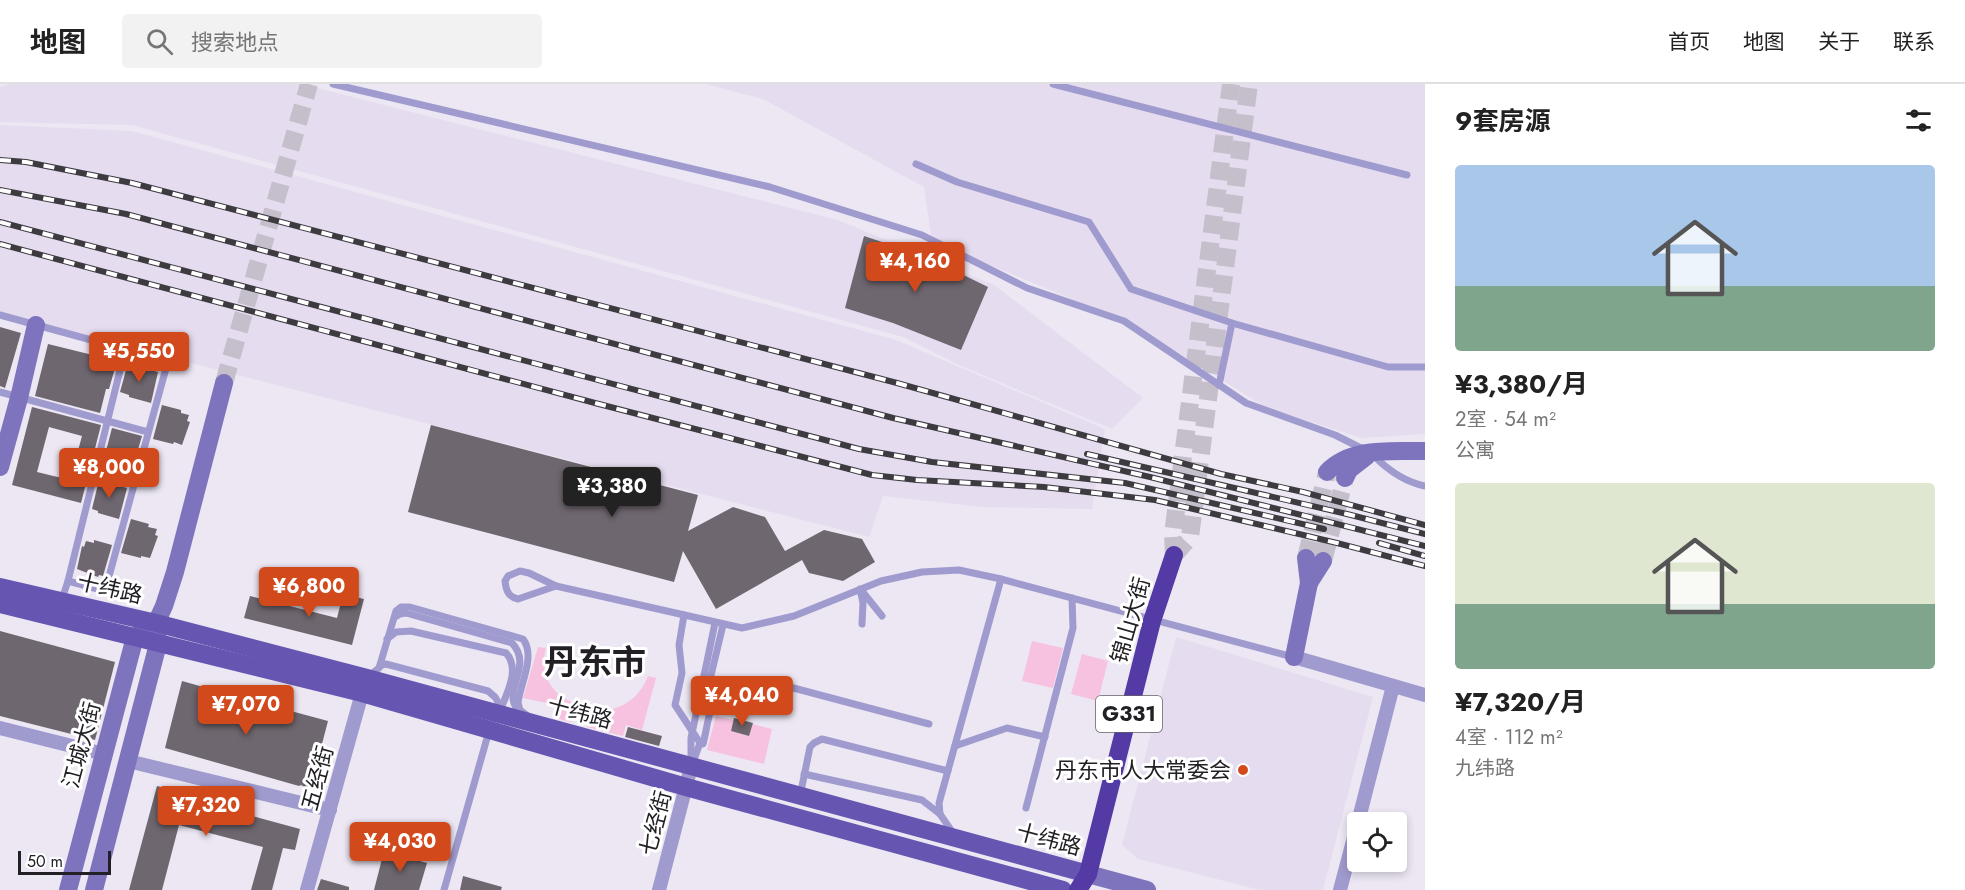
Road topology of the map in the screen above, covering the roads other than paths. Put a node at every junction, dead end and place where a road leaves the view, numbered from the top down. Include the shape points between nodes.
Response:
1 (333, 84) edge
2 (1053, 84) edge
3 (916, 164) dead end
4 (1407, 175) dead end
5 (0, 315) edge
6 (1232, 322) junction
7 (36, 325) junction
8 (125, 350) junction
9 (1425, 368) edge
10 (224, 383) tunnel mouth
11 (1219, 385) junction
12 (0, 392) edge
13 (20, 398) junction
14 (108, 422) junction
15 (148, 432) junction
16 (1425, 451) edge
17 (1371, 453) junction
18 (0, 467) edge
19 (1327, 472) tunnel mouth
20 (1345, 478) tunnel mouth
21 (1425, 486) edge
22 (1174, 555) dead end
23 (1315, 560) tunnel mouth
24 (1001, 579) junction
25 (68, 582) junction
26 (556, 586) junction
27 (0, 587) edge
28 (860, 590) junction
29 (1072, 598) junction
30 (62, 602) junction
31 (0, 604) edge
32 (684, 615) junction
33 (882, 616) dead end
34 (1152, 621) junction
35 (156, 623) junction
36 (719, 624) junction
37 (862, 624) dead end
38 (135, 637) junction
39 (387, 639) junction
40 (158, 644) junction
41 (1294, 657) junction
42 (370, 679) junction
43 (1393, 686) junction
44 (1425, 694) edge
45 (712, 711) junction
46 (496, 718) junction
47 (929, 724) dead end
48 (542, 727) junction
49 (0, 728) edge
50 (692, 731) junction
51 (1045, 737) junction
52 (700, 743) junction
53 (955, 746) junction
54 (104, 754) junction
55 (128, 760) junction
56 (691, 767) junction
57 (948, 771) junction
58 (804, 774) junction
59 (686, 787) junction
60 (800, 797) junction
61 (1026, 808) dead end
62 (330, 810) junction
63 (1361, 812) edge
64 (940, 814) junction
65 (958, 840) junction
66 (1347, 864) edge
67 (1090, 882) edge
68 (68, 890) edge
69 (94, 890) edge
70 (307, 890) edge
71 (444, 890) edge
72 (659, 890) edge
73 (1063, 890) edge
74 (1078, 890) edge
75 (1147, 890) edge
76 (1340, 890) edge

1 - 11 lane via 770,188 922,235 1027,288 1124,321
2 - 4 lane
3 - 6 lane via 957,182 1089,222 1131,289
5 - 7 lane
6 - 9 lane via 1388,367
6 - 11 lane
7 - 8 lane
7 - 13 main road
8 - 14 lane
8 - 15 lane via 168,362
10 - 35 main road via 176,572
11 - 17 lane via 1246,403 1335,435
12 - 13 lane
13 - 14 lane
13 - 18 main road
14 - 15 lane
14 - 25 lane
15 - 25 lane via 105,591
16 - 17 main road
17 - 19 main road via 1349,456
17 - 20 main road
17 - 21 lane via 1390,471
22 - 34 highway, 锦山大街 / G331
23 - 41 main road
24 - 28 lane via 970,571 936,570 894,577
24 - 29 lane
24 - 53 lane
25 - 30 lane
26 - 26 lane via 525,571 512,574 505,581 509,595 515,598
26 - 32 lane
27 - 30 main road, 十纬路
28 - 33 lane
28 - 36 lane via 757,626
28 - 37 lane
29 - 34 lane
29 - 51 lane via 1073,628
30 - 35 main road, 十纬路
31 - 38 main road, 十纬路
32 - 36 lane
32 - 50 lane via 682,673 675,705
34 - 41 lane
34 - 67 highway, 锦山大街 / G331
35 - 38 main road
35 - 40 main road
35 - 42 main road, 十纬路
36 - 45 lane via 707,692
36 - 50 lane
38 - 40 main road, 十纬路
38 - 54 main road, 江城大街
39 - 42 lane
39 - 46 lane via 396,632 411,631 506,653 513,672
39 - 48 lane via 397,609 407,607 521,637 527,644 528,655 518,701 523,713
40 - 42 main road, 十纬路
40 - 55 main road
41 - 43 street
42 - 46 main road, 十纬路
42 - 46 lane via 386,664 488,691 494,695
42 - 62 street, 五经街
43 - 44 street
43 - 63 street
45 - 47 lane via 724,694 776,684
45 - 52 lane via 703,744
46 - 48 main road, 十纬路
46 - 59 main road, 十纬路
46 - 71 lane
48 - 56 main road, 十纬路
49 - 54 street
50 - 52 lane
50 - 56 lane
51 - 53 lane via 1007,728
51 - 61 lane
52 - 56 lane
53 - 57 lane
54 - 68 main road, 江城大街
55 - 62 street
55 - 69 main road
56 - 59 street, 七经街
56 - 60 main road, 十纬路
57 - 58 lane via 825,738 811,745
57 - 64 lane
58 - 60 lane
58 - 64 lane via 922,800
59 - 72 street, 七经街
59 - 73 main road, 十纬路
60 - 65 main road, 十纬路
62 - 70 street, 五经街
64 - 65 lane
65 - 67 main road, 十纬路
66 - 76 street
67 - 74 highway, 锦山大街 / G331
67 - 75 main road, 十纬路

